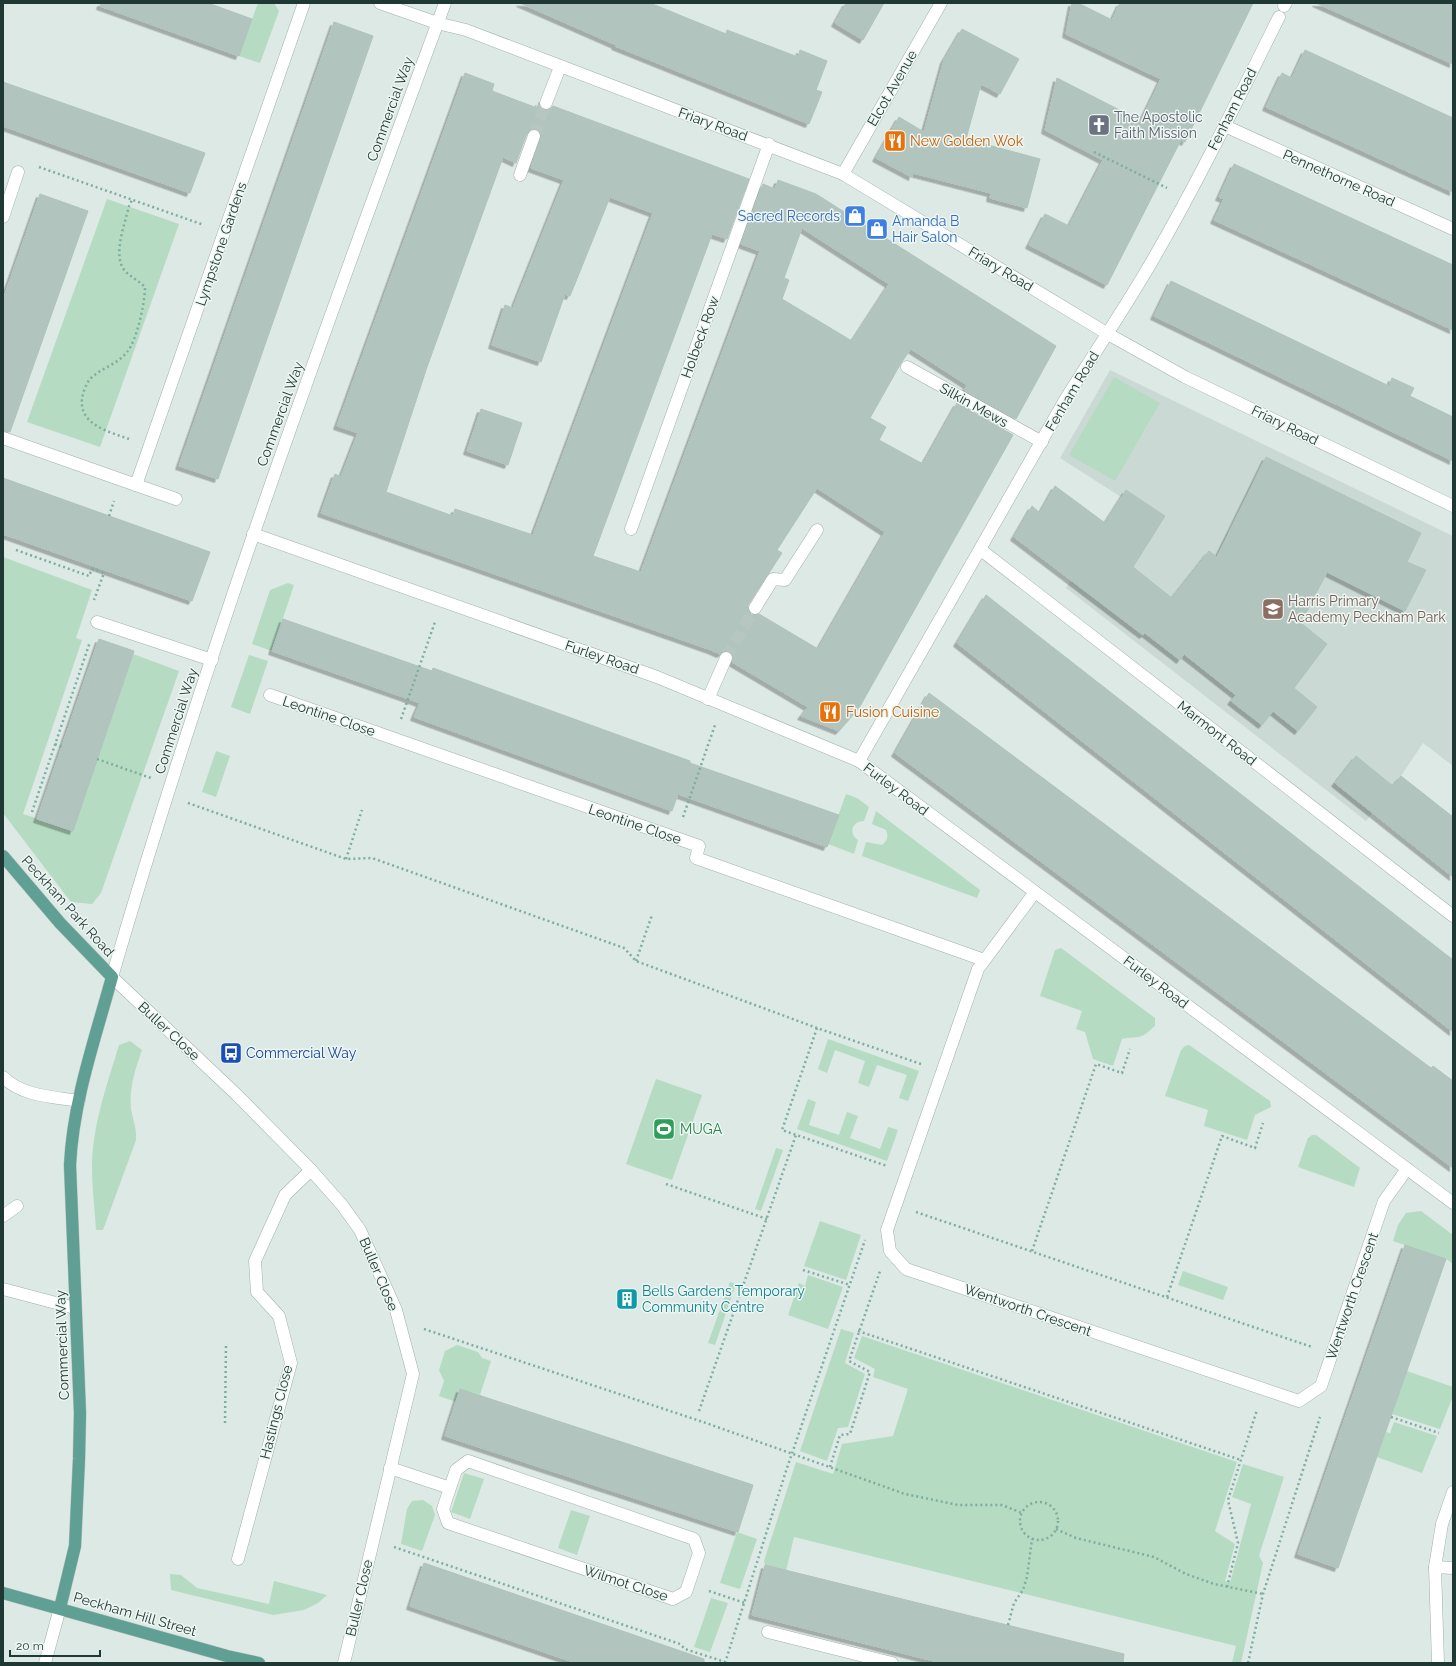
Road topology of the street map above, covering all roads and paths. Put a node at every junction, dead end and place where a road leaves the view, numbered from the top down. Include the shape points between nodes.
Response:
1 (304, 3) edge
2 (380, 3) edge
3 (445, 3) edge
4 (941, 3) edge
5 (1283, 9) edge
6 (437, 23) junction
7 (560, 67) junction
8 (546, 103) tunnel mouth
9 (1224, 126) junction
10 (534, 136) tunnel mouth
11 (769, 144) junction
12 (1094, 152) dead end
13 (18, 172) joint
14 (843, 174) junction
15 (520, 176) dead end
16 (1187, 198) junction
17 (132, 200) junction
18 (3, 217) edge
19 (1453, 229) edge
20 (225, 232) junction
21 (1108, 334) junction
22 (907, 367) dead end
23 (3, 438) edge
24 (1042, 442) junction
25 (150, 446) junction
26 (136, 485) junction
27 (176, 499) dead end
28 (1453, 506) edge
29 (631, 529) dead end
30 (817, 530) dead end
31 (253, 534) junction
32 (16, 550) dead end
33 (981, 550) junction
34 (442, 601) junction
35 (755, 608) tunnel mouth
36 (97, 622) junction
37 (726, 658) tunnel mouth
38 (212, 660) junction
39 (270, 695) dead end
40 (708, 699) junction
41 (723, 704) junction
42 (394, 738) junction
43 (55, 744) junction
44 (62, 747) dead end
45 (97, 759) dead end
46 (859, 761) junction
47 (170, 790) junction
48 (362, 810) dead end
49 (32, 812) dead end
50 (676, 838) junction
51 (3, 856) edge
52 (346, 859) junction
53 (1035, 892) junction
54 (652, 915) dead end
55 (1453, 916) edge
56 (984, 960) junction
57 (636, 961) junction
58 (112, 977) junction
59 (817, 1028) junction
60 (1130, 1049) dead end
61 (942, 1071) junction
62 (3, 1077) edge
63 (78, 1101) junction
64 (1263, 1124) dead end
65 (796, 1135) junction
66 (311, 1170) junction
67 (1407, 1170) junction
68 (907, 1173) junction
69 (666, 1184) dead end
70 (1453, 1203) edge
71 (896, 1205) junction
72 (17, 1206) dead end
73 (3, 1216) edge
74 (767, 1219) junction
75 (887, 1230) junction
76 (890, 1251) junction
77 (1032, 1251) junction
78 (803, 1270) dead end
79 (850, 1285) junction
80 (3, 1289) edge
81 (1167, 1297) junction
82 (75, 1308) junction
83 (399, 1320) junction
84 (858, 1331) junction
85 (226, 1343) dead end
86 (1332, 1354) junction
87 (1264, 1389) junction
88 (699, 1411) dead end
89 (1320, 1417) dead end
90 (1391, 1417) dead end
91 (226, 1423) dead end
92 (1438, 1433) dead end
93 (792, 1454) junction
94 (1241, 1460) junction
95 (830, 1467) junction
96 (390, 1468) junction
97 (450, 1488) junction
98 (1453, 1492) edge
99 (1022, 1513) junction
100 (1056, 1529) junction
101 (1032, 1539) junction
102 (372, 1540) junction
103 (238, 1559) dead end
104 (1436, 1567) junction
105 (1453, 1568) edge
106 (1227, 1587) junction
107 (3, 1593) edge
108 (718, 1594) dead end
109 (1263, 1594) junction
110 (745, 1603) junction
111 (60, 1608) junction
112 (1008, 1625) dead end
113 (768, 1632) dead end
114 (725, 1662) edge
115 (45, 1663) edge
116 (259, 1663) edge
117 (344, 1663) edge
118 (892, 1663) edge
119 (1248, 1663) edge
120 (1438, 1663) edge

1 - 20 street, Lympstone Gardens
2 - 6 street, Friary Road
3 - 6 street, Commercial Way
4 - 14 street, Elcot Avenue
5 - 9 street, Fenham Road
6 - 7 street, Friary Road via 466,30
6 - 31 street, Commercial Way
7 - 8 street
7 - 11 street, Friary Road
9 - 16 street, Fenham Road
9 - 19 street, Pennethorne Road
10 - 15 street
11 - 14 street, Friary Road
11 - 29 street, Holbeck Row
12 - 16 path
13 - 17 path via 22,162
13 - 18 street
14 - 21 street, Friary Road
16 - 21 street, Fenham Road
17 - 20 path
17 - 25 path via 119,260 126,272 145,287 145,296 133,343 127,352 90,379 82,403 86,416 97,427
20 - 25 street, Lympstone Gardens
21 - 24 street, Fenham Road via 1065,400
21 - 28 street, Friary Road via 1185,377
22 - 24 street, Silkin Mews
23 - 26 street
24 - 33 street, Fenham Road
25 - 26 street, Lympstone Gardens
26 - 27 street
30 - 35 street via 785,580 773,579
31 - 34 street, Furley Road
31 - 38 street, Commercial Way
32 - 36 path via 89,576 92,568 104,573 88,619
33 - 46 street, Fenham Road
33 - 55 street, Marmont Road
34 - 40 street, Furley Road via 657,676
34 - 42 path
36 - 38 street
36 - 43 path
37 - 40 street
38 - 47 street, Commercial Way
39 - 42 street, Leontine Close
40 - 41 street, Furley Road
41 - 46 street, Furley Road
41 - 50 path
42 - 50 street, Leontine Close
43 - 44 path
43 - 49 path
45 - 47 path
46 - 53 street, Furley Road
47 - 52 path
47 - 58 street, Commercial Way
48 - 52 path
50 - 56 street, Leontine Close via 699,846 696,858
51 - 58 main road, Peckham Park Road via 60,923
52 - 57 path via 372,858 434,879 624,948
53 - 56 street
53 - 67 street, Furley Road
54 - 57 path
56 - 61 street via 978,969
57 - 59 path
58 - 63 main road, Commercial Way
58 - 66 street, Buller Close via 237,1095
59 - 61 path
59 - 65 path via 782,1130
60 - 77 path via 1122,1073 1096,1064
61 - 68 street
62 - 63 street via 9,1084 22,1090
63 - 82 main road, Commercial Way via 70,1165
64 - 81 path via 1255,1148 1222,1136
65 - 68 path
65 - 74 path
66 - 83 street, Buller Close via 360,1230
66 - 103 street, Hastings Close via 285,1195 254,1261 257,1292 279,1316 291,1363
67 - 70 street, Furley Road
67 - 86 street, Wentworth Crescent via 1384,1201
68 - 71 street
69 - 74 path
71 - 75 street
71 - 77 path
72 - 73 street
74 - 88 path
75 - 76 street
75 - 79 path via 871,1225
76 - 84 path via 878,1273
76 - 87 street, Wentworth Crescent via 906,1269
77 - 81 path
78 - 79 path
79 - 93 path
80 - 82 street
81 - 86 path
82 - 111 main road, Commercial Way via 80,1413 78,1487 75,1546
83 - 93 path
83 - 96 street, Buller Close via 413,1374
84 - 94 path
84 - 95 path via 849,1361 870,1372 850,1434 840,1435
85 - 91 path
86 - 87 street, Wentworth Crescent via 1321,1386 1299,1401
87 - 94 path
89 - 109 path
90 - 92 path
93 - 95 path
93 - 110 path
94 - 106 path via 1228,1500 1238,1543
95 - 99 path via 905,1494 958,1505 1002,1505
96 - 97 street
96 - 102 street, Buller Close
97 - 97 street, Wilmot Close via 456,1470 468,1461 694,1539 699,1553 686,1592 673,1599 448,1523 443,1509
98 - 104 street via 1442,1524
99 - 100 path via 1030,1504 1047,1504 1056,1512
99 - 101 path via 1020,1525
100 - 101 path via 1043,1540
100 - 106 path via 1076,1538 1154,1557 1186,1574
101 - 112 path via 1027,1576 1023,1590 1014,1603
102 - 114 path via 680,1644 685,1649
102 - 117 street, Buller Close
104 - 105 street
104 - 120 street
106 - 109 path
107 - 111 main road, Peckham Hill Street
108 - 110 path
109 - 119 path
110 - 114 path
111 - 115 street, Commercial Way
111 - 116 main road, Peckham Hill Street
113 - 118 street

